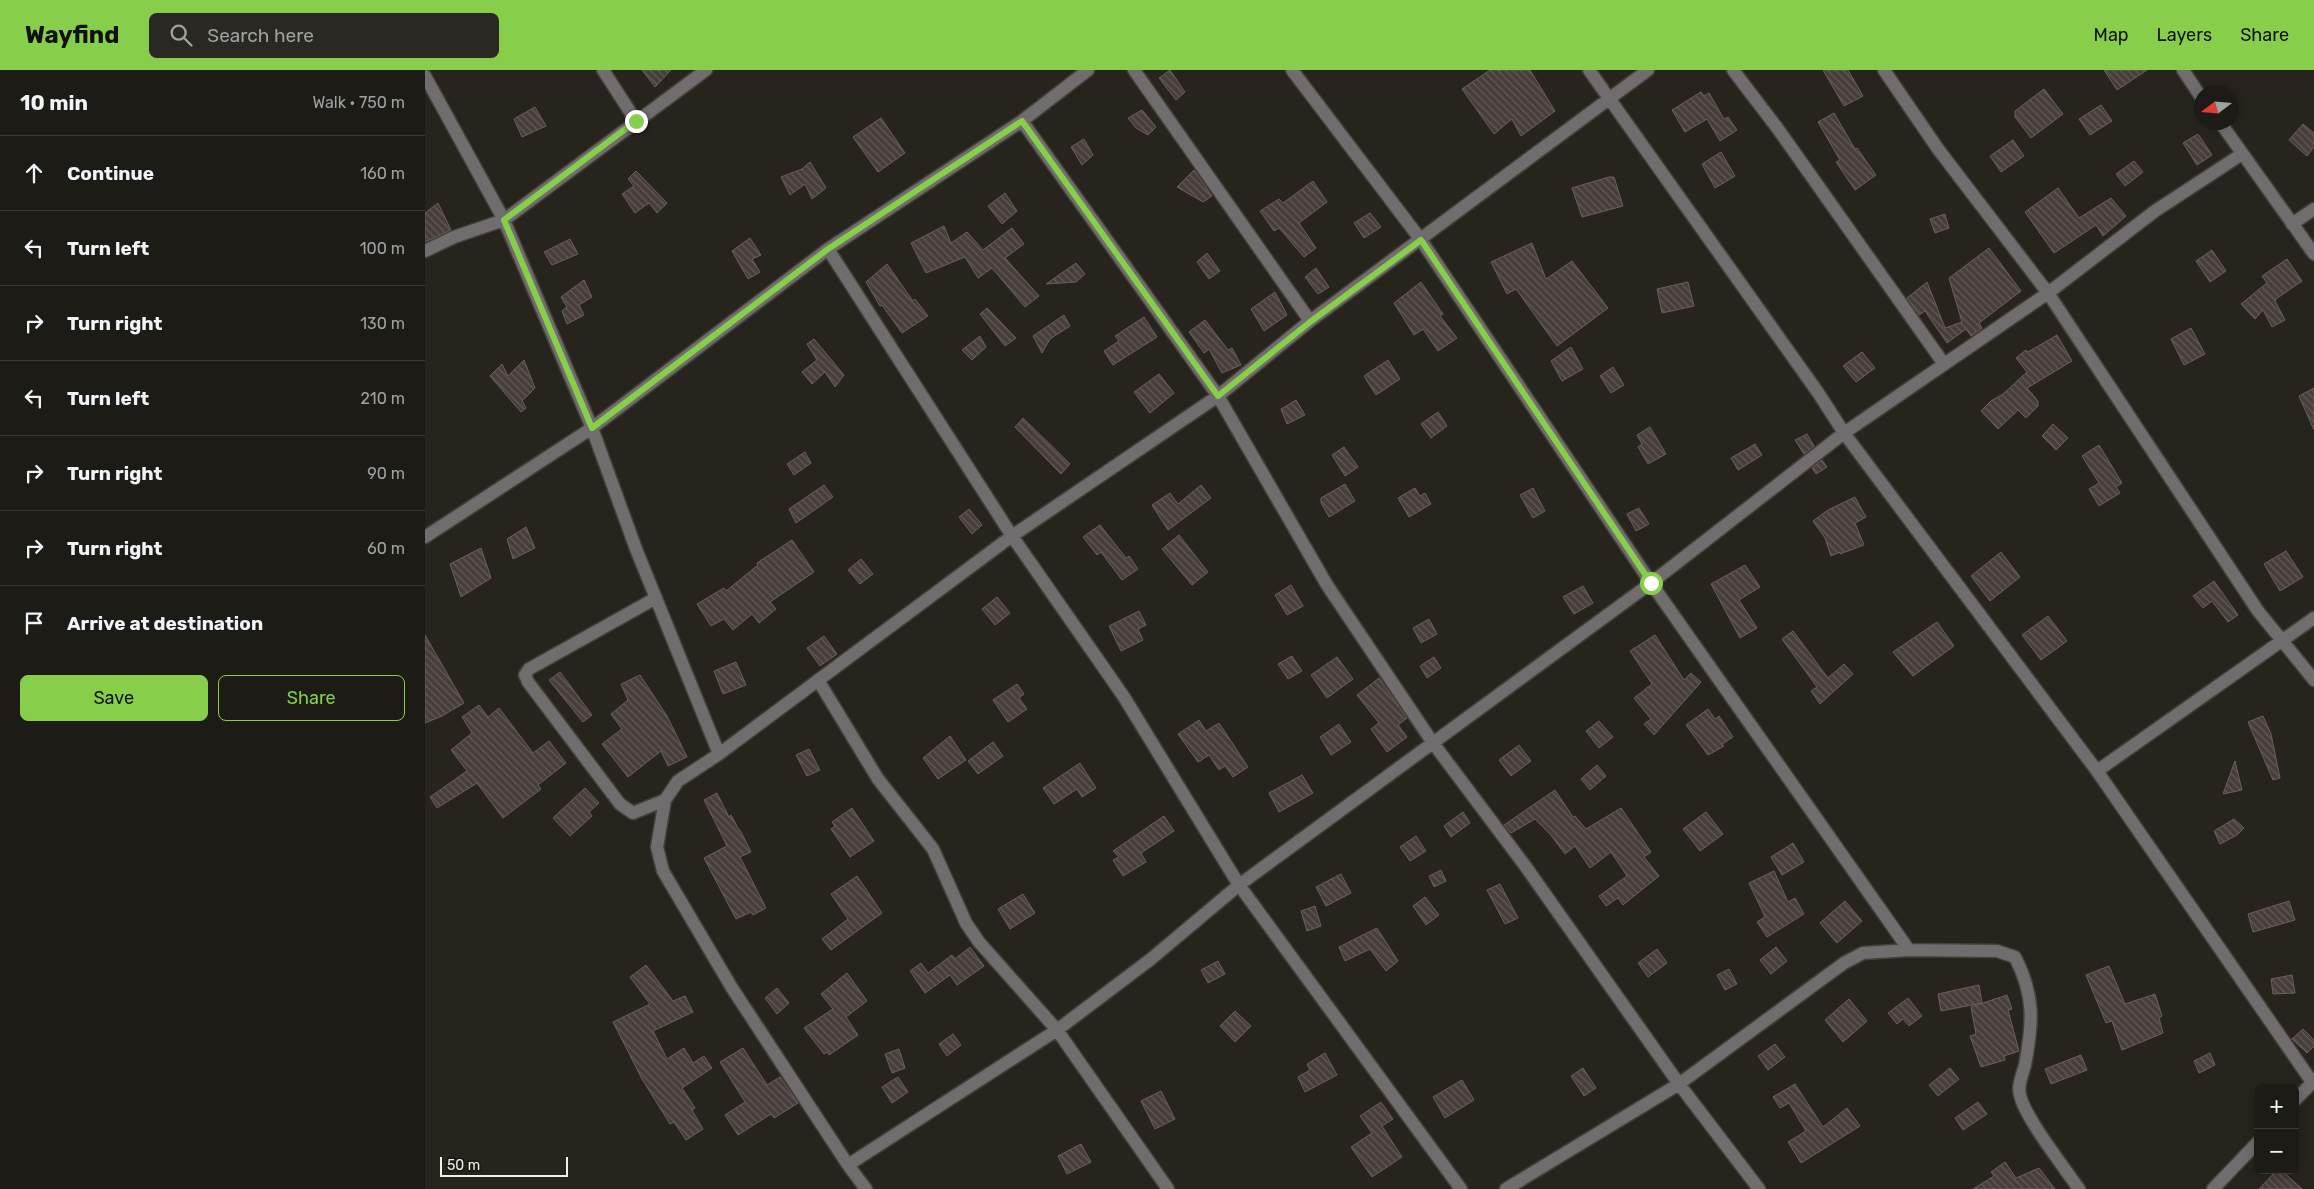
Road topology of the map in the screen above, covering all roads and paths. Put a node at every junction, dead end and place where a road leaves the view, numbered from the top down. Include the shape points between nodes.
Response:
1 (603, 70) edge
2 (707, 70) edge
3 (1088, 70) edge
4 (1134, 70) edge
5 (1292, 70) edge
6 (1589, 70) edge
7 (1649, 70) edge
8 (1733, 70) edge
9 (1884, 70) edge
10 (2183, 70) edge
11 (425, 76) edge
12 (2194, 86) edge
13 (1608, 98) junction
14 (636, 121) junction
15 (1022, 121) junction
16 (2225, 130) edge
17 (2242, 154) junction
18 (2314, 209) edge
19 (504, 220) junction
20 (2292, 224) junction
21 (1421, 240) junction
22 (828, 249) junction
23 (425, 251) edge
24 (2314, 254) edge
25 (2048, 293) junction
26 (1310, 322) junction
27 (1944, 364) junction
28 (1218, 396) junction
29 (592, 428) junction
30 (1844, 433) junction
31 (425, 536) edge
32 (1012, 536) junction
33 (1651, 583) junction
34 (656, 598) junction
35 (2314, 618) edge
36 (2283, 641) junction
37 (818, 680) junction
38 (2314, 680) edge
39 (1433, 743) junction
40 (719, 754) junction
41 (2097, 771) junction
42 (665, 800) junction
43 (1239, 885) junction
44 (1909, 950) junction
45 (1057, 1030) junction
46 (2313, 1082) edge
47 (1679, 1084) junction
48 (2299, 1096) edge
49 (2254, 1147) edge
50 (848, 1164) junction
51 (2227, 1184) edge
52 (866, 1189) edge
53 (1168, 1189) edge
54 (1461, 1189) edge
55 (1506, 1189) edge
56 (1759, 1189) edge
57 (2079, 1189) edge
58 (2213, 1189) edge

1 - 14 street
2 - 14 street
3 - 15 street
4 - 26 street
5 - 21 street
6 - 13 street
7 - 13 street
8 - 27 street
9 - 25 street via 1938,149
10 - 12 street
11 - 19 street
13 - 21 street
13 - 30 street
14 - 19 street
15 - 22 street
15 - 28 street
16 - 17 street
17 - 20 street
17 - 25 street via 2155,211
18 - 20 street
19 - 23 street
19 - 29 street
20 - 24 street
21 - 26 street
21 - 33 street
22 - 29 street
22 - 32 street
25 - 27 street
25 - 36 street via 2243,589
26 - 28 street
27 - 30 street
28 - 32 street
28 - 39 street via 1327,585
29 - 31 street
29 - 34 street
30 - 33 street
30 - 41 street
32 - 37 street
32 - 43 street via 1119,690
33 - 39 street
33 - 44 street
34 - 40 street
34 - 42 street via 529,669 525,675 621,804 633,813
35 - 36 street
36 - 38 street
36 - 41 street
37 - 40 street
37 - 45 street via 878,779 933,849 966,923
39 - 43 street
39 - 47 street via 1526,867
40 - 42 street via 678,781
41 - 46 street
42 - 50 street via 657,847 663,871 732,988
43 - 45 street via 1151,959
43 - 54 street
44 - 47 street via 1863,953 1844,963
44 - 57 street via 1997,951 2015,957 2026,978 2031,1008 2019,1093 2025,1109
45 - 50 street
45 - 53 street
46 - 48 street
47 - 55 street
47 - 56 street
49 - 51 street
50 - 52 street
51 - 58 street

